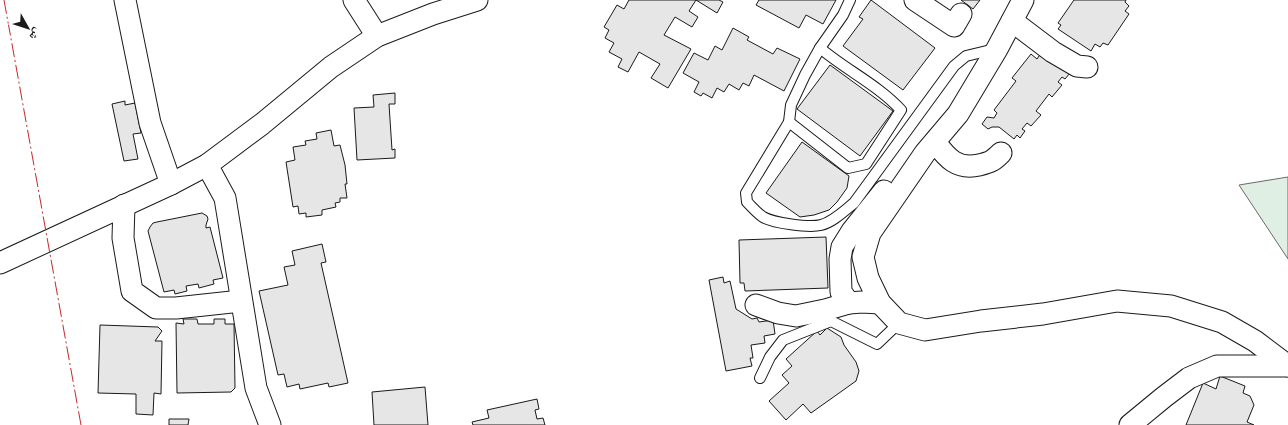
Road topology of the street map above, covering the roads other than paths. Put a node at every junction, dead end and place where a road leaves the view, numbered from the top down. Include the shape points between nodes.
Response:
1 (125, 0) edge
2 (354, 0) edge
3 (477, 0) edge
4 (850, 0) edge
5 (915, 0) edge
6 (1023, 0) edge
7 (431, 7) edge
8 (961, 14) dead end
9 (1012, 21) junction
10 (377, 36) junction
11 (820, 48) junction
12 (997, 49) junction
13 (1087, 67) dead end
14 (958, 114) junction
15 (789, 122) junction
16 (935, 142) junction
17 (1001, 153) dead end
18 (207, 165) junction
19 (171, 184) junction
20 (124, 205) junction
21 (0, 263) edge
22 (241, 301) junction
23 (849, 303) junction
24 (880, 303) junction
25 (756, 305) dead end
26 (899, 323) junction
27 (1288, 366) edge
28 (760, 378) dead end
29 (270, 425) edge
30 (1130, 425) edge

1 - 19 street via 150,123
2 - 10 street
3 - 7 street
4 - 11 lane via 843,15
5 - 8 street via 954,26
6 - 9 street
7 - 10 street
9 - 12 street
9 - 13 street via 1054,52 1077,66
10 - 18 street via 331,67
11 - 15 lane via 791,105
11 - 15 lane via 890,98 900,110 866,164 848,168
12 - 14 street
12 - 15 lane via 966,56 954,66 854,203 821,225 802,226 763,217 747,202 746,193
14 - 16 street
14 - 23 street via 941,113 911,158 852,230 842,247 841,292
16 - 17 street via 943,153 966,167 992,161
16 - 24 street via 870,233 863,257 868,278
18 - 19 street
18 - 22 street via 225,198
19 - 20 street
20 - 21 street
20 - 22 street via 123,238 132,291 156,308
22 - 29 street via 256,388
23 - 24 street
23 - 25 street via 796,316
24 - 26 street
26 - 27 street via 925,330 1117,301 1171,306 1222,322 1255,341
26 - 28 lane via 877,344 831,321 807,330 783,340 770,357
27 - 30 street via 1217,366 1189,378

